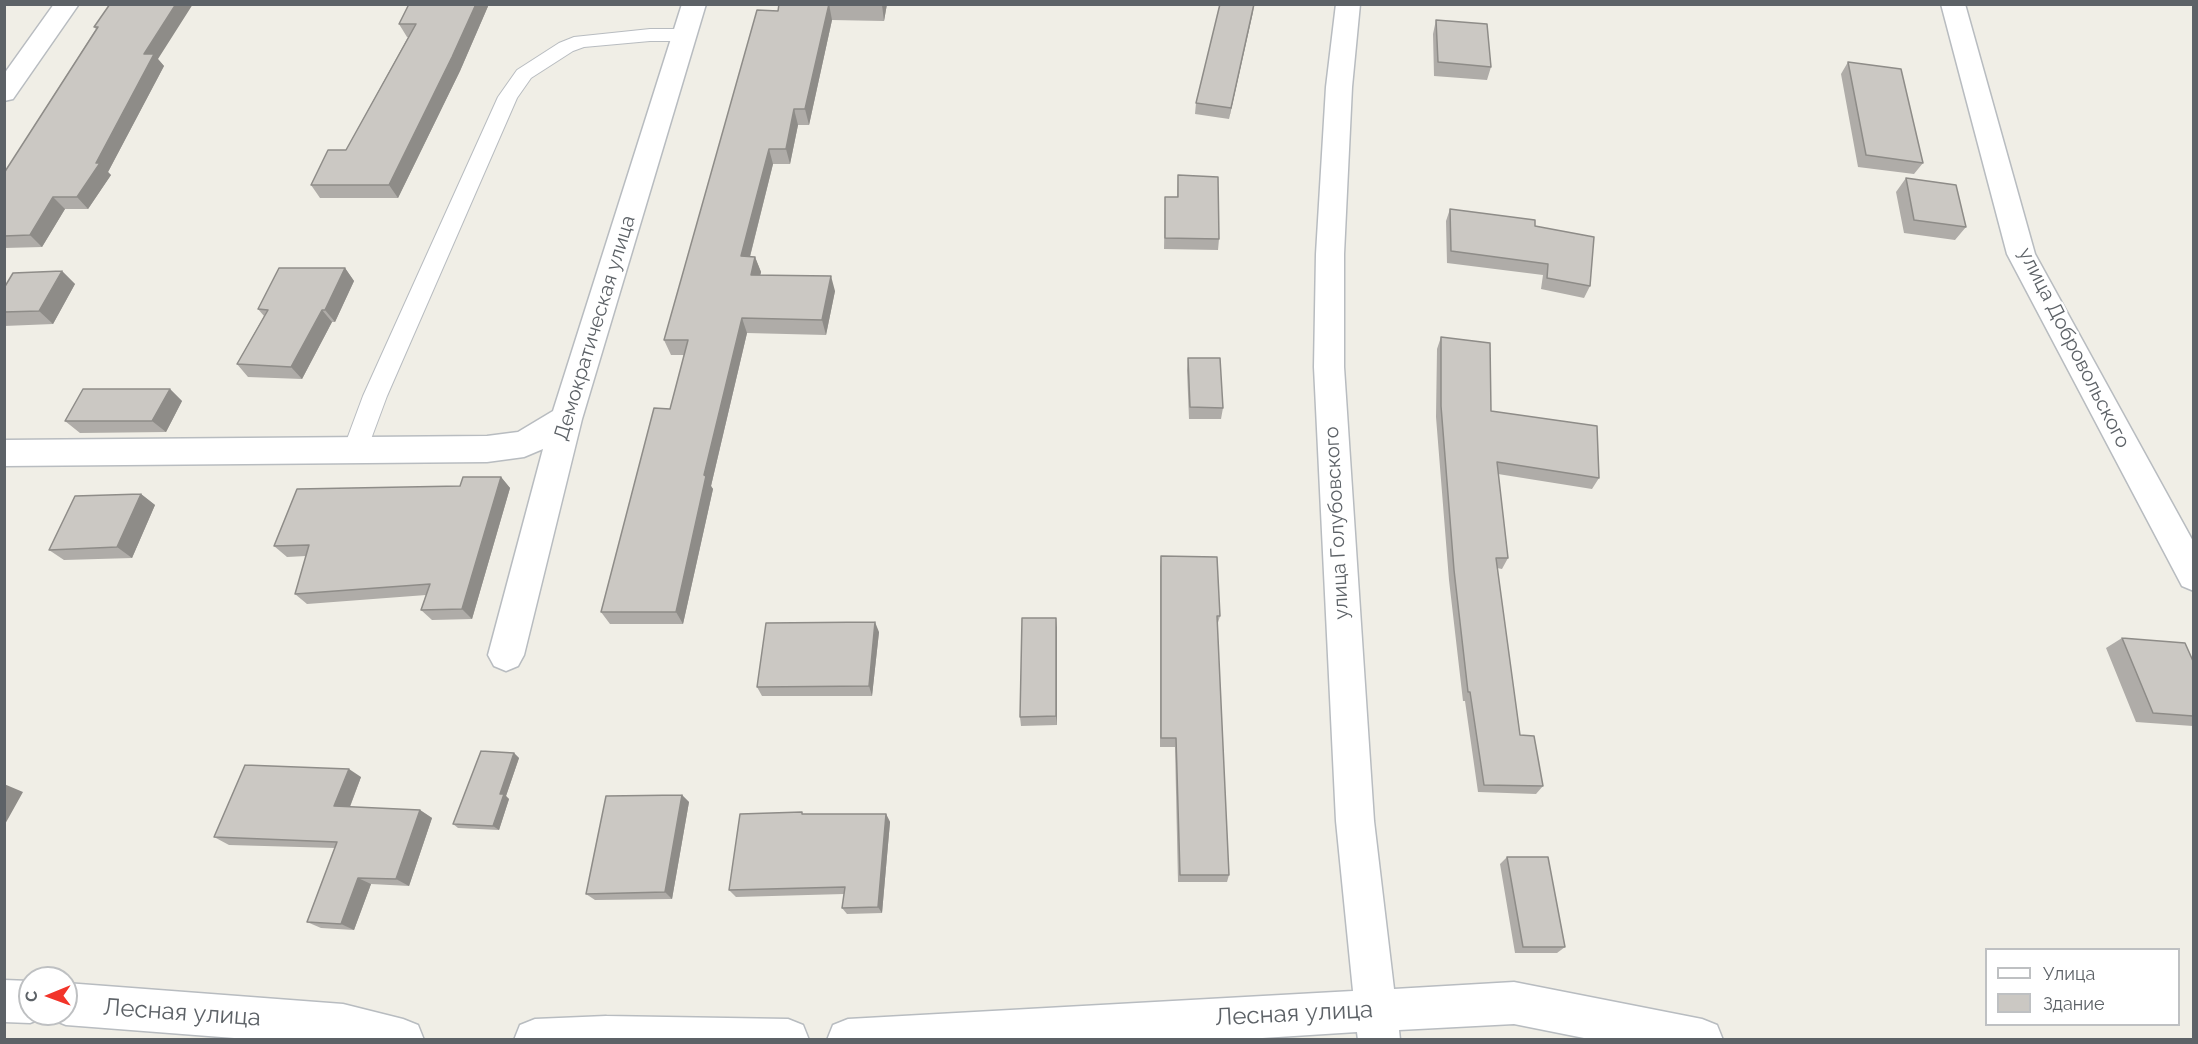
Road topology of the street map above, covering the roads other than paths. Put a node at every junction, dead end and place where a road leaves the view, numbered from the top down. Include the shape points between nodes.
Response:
1 (67, 4) edge
2 (694, 4) edge
3 (1348, 4) edge
4 (1953, 4) edge
5 (684, 35) junction
6 (4, 93) edge
7 (566, 419) junction
8 (355, 450) junction
9 (4, 453) edge
10 (2193, 576) edge
11 (506, 655) dead end
12 (78, 1005) edge
13 (1378, 1024) edge
14 (404, 1040) edge
15 (535, 1040) edge
16 (788, 1040) edge
17 (848, 1040) edge
18 (1702, 1040) edge

1 - 6 street
2 - 5 street, Демократическая улица
3 - 13 street, улица Голубовского via 1330,242 1329,367 1355,821
4 - 10 street, улица Добровольского via 2021,254
5 - 7 street, Демократическая улица
5 - 8 lane via 581,41 524,74 503,108 375,396
7 - 8 street via 524,444 487,449
7 - 11 street, Демократическая улица
8 - 9 street
12 - 14 street, Лесная улица via 343,1025
13 - 17 street, Лесная улица
13 - 18 street, Лесная улица via 1514,1004
15 - 16 street

